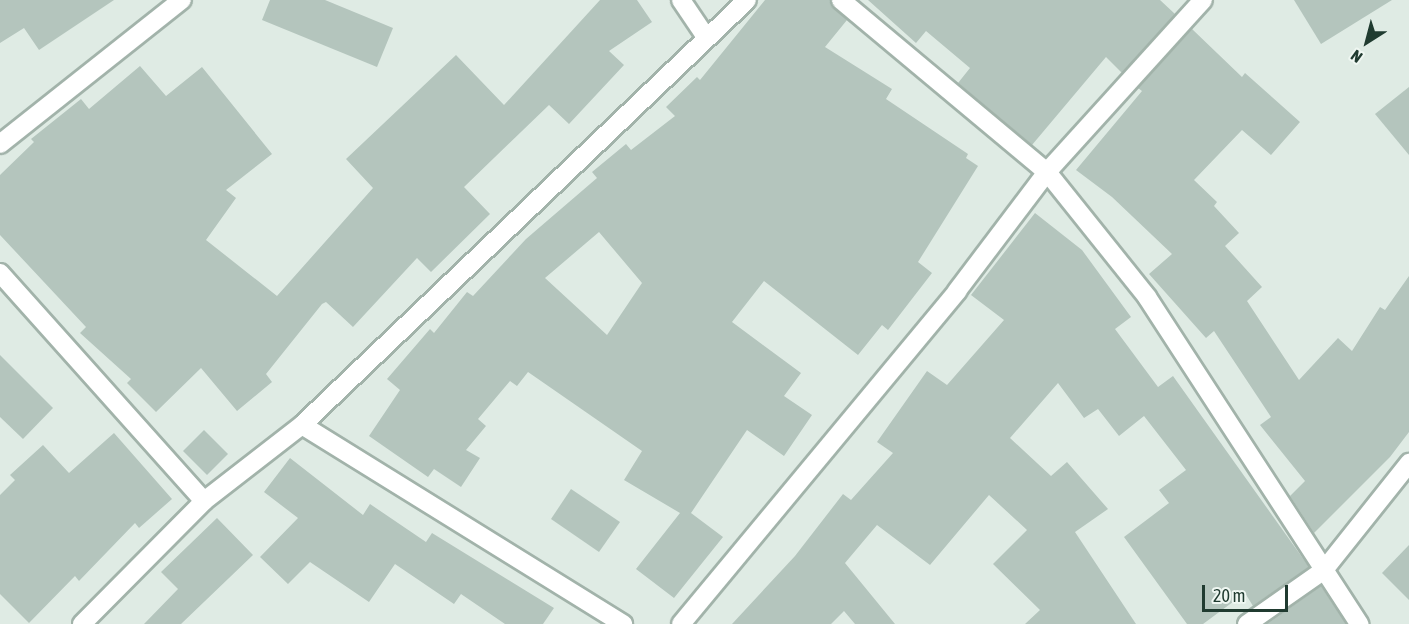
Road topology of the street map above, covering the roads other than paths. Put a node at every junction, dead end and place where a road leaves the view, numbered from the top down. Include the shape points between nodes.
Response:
1 (182, 0) edge
2 (681, 0) edge
3 (747, 0) edge
4 (841, 0) edge
5 (1203, 0) edge
6 (706, 37) junction
7 (0, 144) edge
8 (1047, 172) junction
9 (0, 273) edge
10 (302, 425) junction
11 (1409, 463) edge
12 (204, 501) junction
13 (1324, 570) junction
14 (82, 624) edge
15 (623, 624) edge
16 (681, 624) edge
17 (1247, 624) edge
18 (1359, 624) edge

1 - 7 street
2 - 6 street
3 - 6 street
4 - 8 street
5 - 8 street
6 - 10 street
8 - 13 street via 1147,297
8 - 16 street via 957,291
9 - 12 street
10 - 12 street
10 - 15 street
11 - 13 street
12 - 14 street
13 - 17 street
13 - 18 street

